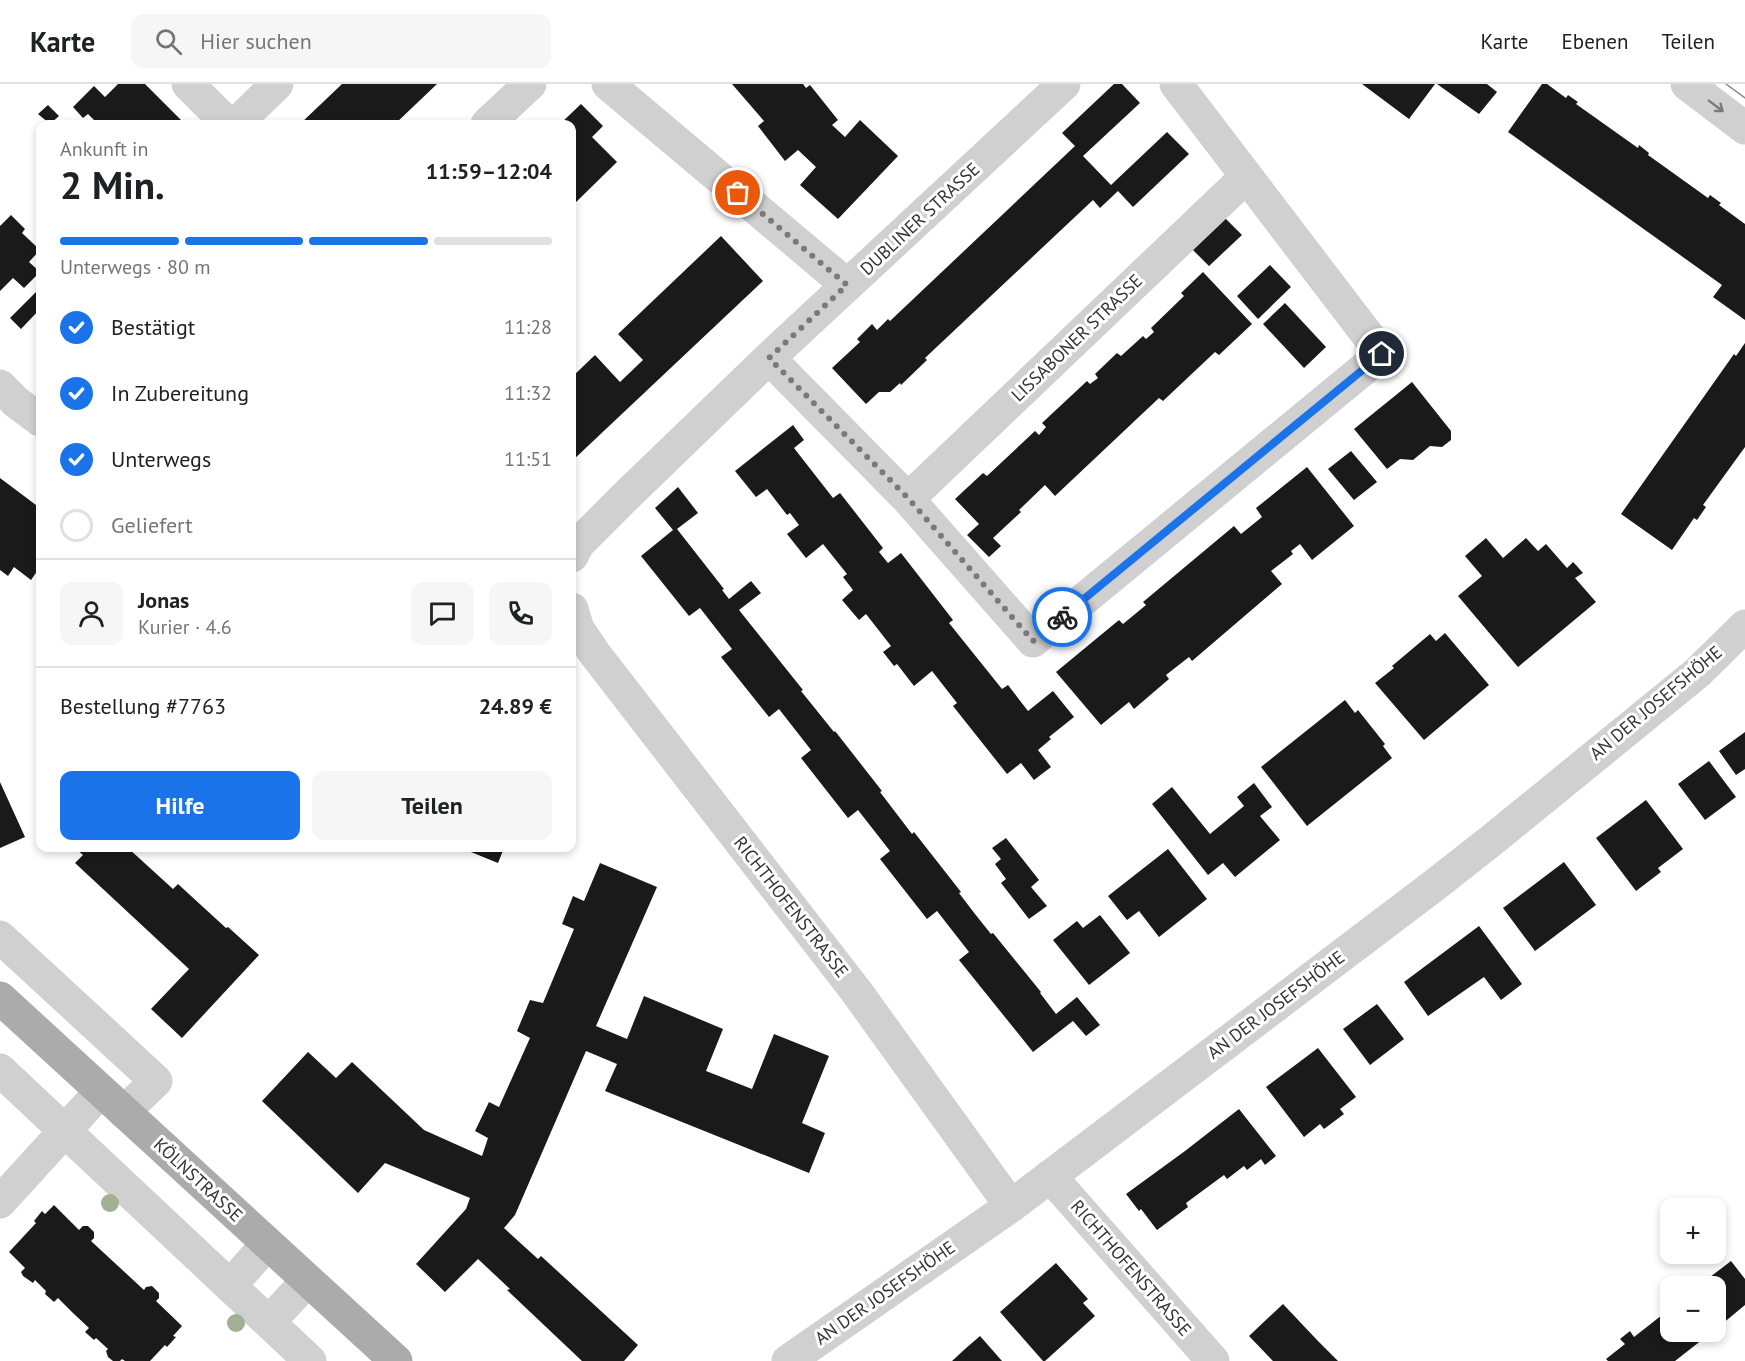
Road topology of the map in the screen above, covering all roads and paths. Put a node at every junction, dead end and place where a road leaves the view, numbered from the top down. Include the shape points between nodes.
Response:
1 (188, 84) edge
2 (277, 84) edge
3 (531, 84) edge
4 (609, 84) edge
5 (1064, 84) edge
6 (1176, 84) edge
7 (1687, 84) edge
8 (224, 120) edge
9 (240, 120) edge
10 (491, 120) edge
11 (1745, 128) edge
12 (1246, 177) junction
13 (847, 285) junction
14 (769, 358) junction
15 (0, 386) edge
16 (36, 417) edge
17 (908, 498) junction
18 (576, 548) edge
19 (576, 622) edge
20 (1745, 626) edge
21 (0, 937) edge
22 (0, 999) edge
23 (99, 1028) junction
24 (69, 1062) junction
25 (0, 1070) edge
26 (112, 1102) junction
27 (65, 1131) junction
28 (1050, 1176) junction
29 (0, 1202) edge
30 (1011, 1206) junction
31 (267, 1244) junction
32 (307, 1281) junction
33 (230, 1286) junction
34 (269, 1322) junction
35 (310, 1361) edge
36 (396, 1361) edge
37 (788, 1361) edge
38 (1213, 1361) edge

1 - 8 street
2 - 9 street
3 - 10 street
4 - 13 street
5 - 13 street, DUBLINER STRASSE
6 - 12 street
7 -> 11 street
12 - 17 street, LISSABONER STRASSE
12 - 17 street via 1382,354 1033,641
13 - 14 street, DUBLINER STRASSE
14 - 17 street
14 - 18 street, DUBLINER STRASSE
15 - 16 street
19 - 30 street, RICHTHOFENSTRASSE via 595,654 856,991
20 - 28 street, AN DER JOSEFSHÖHE via 1697,673 1492,840
21 - 23 street
22 - 24 main road, KÖLNSTRASSE
23 - 24 street
23 - 26 street via 156,1081
24 - 26 main road, KÖLNSTRASSE
25 - 27 street
26 - 27 street
26 - 31 main road, KÖLNSTRASSE
27 - 29 street
27 - 33 street
28 - 30 street, AN DER JOSEFSHÖHE
28 - 38 street, RICHTHOFENSTRASSE
30 - 37 street, AN DER JOSEFSHÖHE
31 - 32 main road, KÖLNSTRASSE
31 - 33 street
32 - 34 street
32 - 36 main road, KÖLNSTRASSE
33 - 34 street
34 - 35 street

